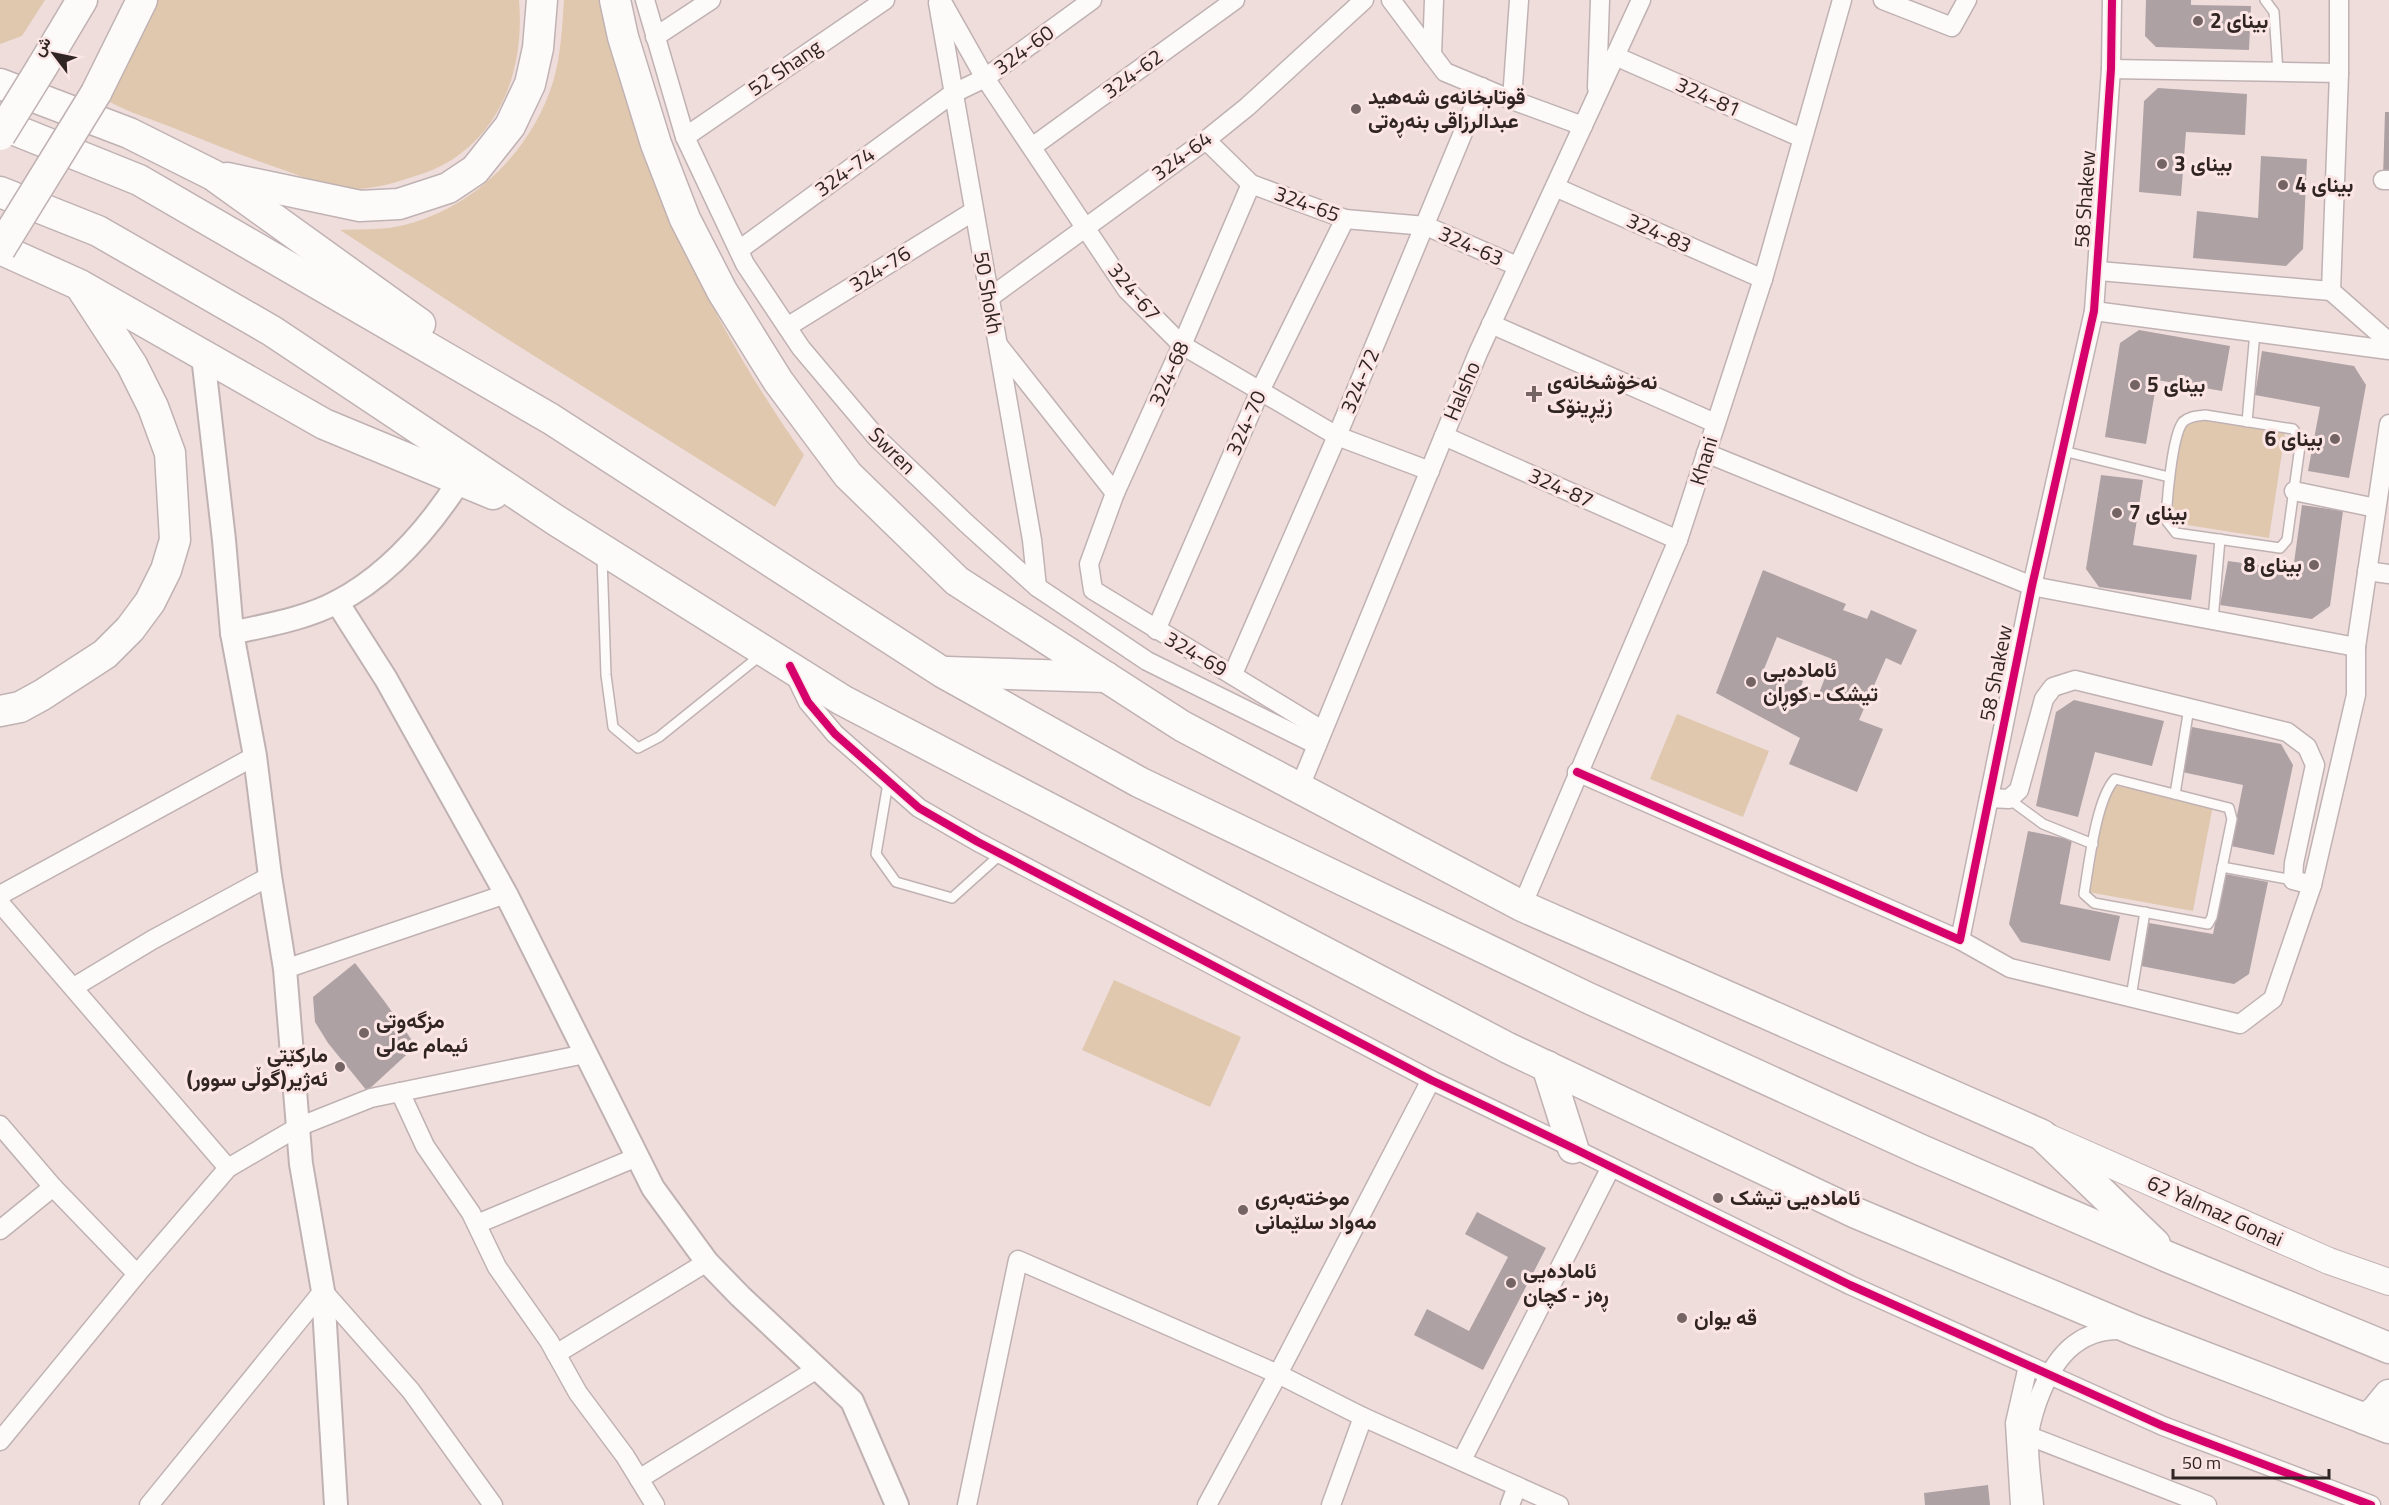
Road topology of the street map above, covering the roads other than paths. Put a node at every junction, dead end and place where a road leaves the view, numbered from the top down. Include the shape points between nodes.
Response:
1 (82, 0) edge
2 (142, 0) edge
3 (542, 0) edge
4 (615, 0) edge
5 (645, 0) edge
6 (711, 0) edge
7 (885, 0) edge
8 (939, 0) edge
9 (1092, 0) edge
10 (1235, 0) edge
11 (1364, 0) edge
12 (1391, 0) edge
13 (1434, 0) edge
14 (1519, 0) edge
15 (1600, 0) edge
16 (1641, 0) edge
17 (1883, 0) edge
18 (1968, 0) edge
19 (2112, 0) edge
20 (2265, 0) edge
21 (2339, 0) edge
22 (1837, 2) edge
23 (655, 37) junction
24 (1432, 55) junction
25 (1615, 56) junction
26 (2111, 69) junction
27 (2278, 72) junction
28 (2339, 73) junction
29 (985, 78) junction
30 (0, 84) edge
31 (1482, 87) junction
32 (952, 94) junction
33 (1596, 97) junction
34 (1512, 100) junction
35 (0, 123) edge
36 (1583, 126) junction
37 (0, 135) edge
38 (685, 137) junction
39 (1802, 138) junction
40 (1206, 140) junction
41 (1032, 147) junction
42 (213, 176) junction
43 (1251, 184) junction
44 (1555, 187) junction
45 (0, 192) edge
46 (974, 211) junction
47 (1345, 219) junction
48 (1426, 226) junction
49 (1085, 227) junction
50 (0, 249) edge
51 (739, 250) junction
52 (1517, 266) junction
53 (2099, 271) junction
54 (1763, 279) junction
55 (80, 285) junction
56 (2331, 291) junction
57 (989, 298) junction
58 (2094, 311) junction
59 (1491, 324) junction
60 (787, 327) junction
61 (2255, 332) junction
62 (2389, 342) edge
63 (997, 344) junction
64 (1182, 345) junction
65 (2389, 350) edge
66 (203, 356) junction
67 (1260, 391) junction
68 (551, 419) junction
69 (2247, 422) junction
70 (1715, 423) junction
71 (2389, 424) edge
72 (1337, 436) junction
73 (1444, 436) junction
74 (2062, 451) junction
75 (1706, 453) junction
76 (1430, 471) junction
77 (2169, 477) junction
78 (460, 480) junction
79 (2294, 491) junction
80 (1115, 493) junction
81 (2376, 508) junction
82 (557, 521) junction
83 (2220, 539) junction
84 (1678, 540) junction
85 (602, 549) junction
86 (1089, 564) joint
87 (2367, 571) junction
88 (2389, 574) edge
89 (2031, 586) junction
90 (1037, 587) junction
91 (337, 602) junction
92 (2213, 620) junction
93 (1156, 630) junction
94 (232, 633) junction
95 (2355, 647) junction
96 (778, 659) junction
97 (942, 672) junction
98 (1233, 674) junction
99 (1106, 677) junction
100 (2188, 708) junction
101 (0, 711) edge
102 (1319, 738) junction
103 (255, 756) junction
104 (1577, 772) junction
105 (888, 783) junction
106 (1299, 789) junction
107 (2175, 794) junction
108 (1989, 798) junction
109 (2009, 799) junction
110 (2093, 844) junction
111 (1001, 854) junction
112 (2222, 867) junction
113 (270, 876) junction
114 (2293, 880) junction
115 (2312, 885) junction
116 (506, 894) junction
117 (0, 895) edge
118 (0, 903) edge
119 (1521, 906) junction
120 (2145, 912) junction
121 (1960, 940) junction
122 (285, 969) junction
123 (74, 987) junction
124 (2131, 997) junction
125 (585, 1054) junction
126 (1547, 1066) junction
127 (1431, 1080) junction
128 (400, 1092) junction
129 (0, 1125) edge
130 (298, 1127) junction
131 (2042, 1135) junction
132 (1573, 1148) junction
133 (638, 1157) junction
134 (1611, 1167) junction
135 (228, 1168) junction
136 (52, 1187) junction
137 (477, 1224) junction
138 (0, 1230) edge
139 (2168, 1257) junction
140 (707, 1262) junction
141 (137, 1274) junction
142 (2389, 1282) edge
143 (323, 1291) junction
144 (2134, 1330) junction
145 (2389, 1348) edge
146 (556, 1354) junction
147 (2028, 1366) junction
148 (817, 1369) junction
149 (1278, 1374) junction
150 (2047, 1376) junction
151 (2389, 1395) edge
152 (1363, 1417) junction
153 (2377, 1423) edge
154 (2030, 1436) junction
155 (0, 1441) edge
156 (1462, 1460) junction
157 (639, 1479) junction
158 (1517, 1486) junction
159 (149, 1505) edge
160 (336, 1505) edge
161 (493, 1505) edge
162 (655, 1505) edge
163 (897, 1505) edge
164 (967, 1505) edge
165 (1207, 1505) edge
166 (1331, 1505) edge
167 (1510, 1505) edge
168 (1558, 1505) edge
169 (2020, 1505) edge
170 (2034, 1505) edge
171 (2206, 1505) edge
172 (2371, 1505) edge

1 - 37 highway, bridge
2 - 50 highway, bridge via 96,93
3 - 42 highway via 530,84 510,126 475,170 448,188 399,204 360,206
4 - 99 highway via 656,144 685,219 722,291 778,381 848,475 957,581
5 - 23 street, Swren
6 - 23 street
7 - 38 street, 52 Shang
8 - 29 street, 324-67
8 - 32 street, 50 Shokh
9 - 29 street, 324-60
10 - 41 street, 324-62
11 - 40 street, 324-64
12 - 24 street
13 - 24 street
14 - 34 street
15 - 33 street
16 - 25 street, Halsho
17 - 18 street via 1952,27
19 - 26 street, 58 Shakew
20 - 27 lane via 2274,12
21 - 28 street
22 - 39 street, Khani
23 - 38 street, Swren
24 - 31 street via 1444,72
25 - 33 street, Halsho
25 - 39 street, 324-81
26 - 27 street
26 - 53 street, 58 Shakew
27 - 28 street
28 - 56 street
29 - 32 street, 324-60
29 - 41 street, 324-67
30 - 42 highway via 129,133
31 - 34 street
31 - 48 street, 324-72
32 - 46 street, 50 Shokh
32 - 51 street, 324-74
33 - 36 street, Halsho
34 - 36 street
35 - 68 highway via 139,180
36 - 44 street, Halsho
38 - 51 street, Swren
39 - 54 street, Khani
40 - 43 street, 324-65
40 - 49 street, 324-64
41 - 49 street, 324-67
42 - 68 highway
43 - 47 street, 324-65
43 - 64 street, 324-68
44 - 52 street, Halsho
44 - 54 street, 324-83
45 - 82 highway via 98,231 263,326
46 - 57 street, 50 Shokh
46 - 60 street, 324-76
47 - 48 street, 324-65
47 - 67 street, 324-70
48 - 52 street, 324-63
48 - 72 street, 324-72
49 - 57 street, 324-64
49 - 64 street, 324-67 via 1127,290
50 - 55 highway
51 - 60 street, Swren
52 - 59 street, Halsho
53 - 56 street
53 - 58 street, 58 Shakew
54 - 70 street, Khani
55 - 66 highway
55 - 101 highway via 132,364 163,434 170,453 175,540 150,602 105,654 42,695
56 - 62 street
57 - 63 street, 50 Shokh
58 - 61 street
58 - 74 street, 58 Shakew
59 - 70 street
59 - 73 street, Halsho
60 - 90 street, Swren via 877,438
61 - 65 street
61 - 69 lane
63 - 80 street
63 - 90 street, 50 Shokh
64 - 67 street, 324-67
64 - 80 street, 324-68
66 - 78 highway via 324,424
66 - 94 street
67 - 72 street, 324-67
67 - 93 street, 324-70
68 - 97 highway
69 - 77 lane via 2205,415 2189,418 2182,424
69 - 79 lane via 2293,429 2301,439
70 - 75 street, Khani
71 - 81 street
72 - 76 street, 324-67
72 - 98 street, 324-72
73 - 76 street, Halsho
73 - 84 street, 324-87
74 - 77 lane
74 - 89 street, 58 Shakew
75 - 84 street, Khani
75 - 89 street
76 - 102 street, Halsho
77 - 83 lane via 2166,520 2176,533
78 - 82 highway
78 - 91 street via 418,537 366,583
79 - 81 street
79 - 83 lane via 2287,540 2280,548
80 - 86 street, 324-68
81 - 87 street
82 - 85 highway
83 - 92 lane
84 - 104 street, Khani
85 - 96 highway
85 - 96 lane via 606,675 612,727 638,748
86 - 93 street, 324-69 via 1094,590
87 - 88 street
87 - 95 street
89 - 92 street
89 - 108 street, 58 Shakew
90 - 102 street, Swren via 1147,661
91 - 94 street via 279,623
91 - 116 street via 386,679
92 - 95 street
93 - 98 street, 324-69
94 - 103 street
95 - 115 street via 2356,694
96 - 105 street via 835,734
96 - 126 highway via 842,700
97 - 99 highway
97 - 139 highway via 1139,782 1586,998
98 - 102 street, 324-69
99 - 106 highway via 1182,726
100 - 107 lane
100 - 109 street via 2075,680 2053,687 2044,699 2019,790
100 - 114 street via 2287,732 2307,747 2315,765
102 - 106 street, Halsho
103 - 113 street
103 - 117 street
104 - 119 street, Khani
104 - 121 street
105 - 111 street via 919,808
105 - 111 lane via 876,854 896,882 952,898
106 - 119 highway
107 - 110 lane via 2115,779 2107,788
107 - 112 lane via 2229,808 2232,819
108 - 109 street
108 - 121 street, 58 Shakew
109 - 110 lane via 2043,824
110 - 120 lane via 2084,894 2094,903
111 - 127 street
112 - 114 lane
112 - 120 lane via 2208,924
113 - 122 street
113 - 123 street
114 - 115 street
115 - 124 street via 2273,999 2240,1024
116 - 122 street
116 - 125 street
118 - 123 street
119 - 131 highway
120 - 124 lane
121 - 124 street via 2010,968
122 - 130 street
123 - 135 street
125 - 128 street
125 - 133 street
126 - 132 highway
126 - 144 highway via 1856,1213
127 - 132 street
127 - 149 street
128 - 130 street via 371,1098
128 - 137 street via 425,1146
129 - 136 street
130 - 135 street
130 - 143 street
131 - 139 highway
131 - 142 main road, 62 Yalmaz Gonai via 2329,1261
132 - 134 street
133 - 137 street
133 - 140 street via 653,1188
134 - 147 street via 1850,1285
134 - 156 street
135 - 141 street
136 - 138 street
136 - 141 street
137 - 146 street via 497,1267
139 - 145 highway
140 - 146 street
140 - 148 street
141 - 155 street
143 - 159 street
143 - 160 street
143 - 161 street via 411,1391
144 - 150 street via 2103,1331 2089,1336 2064,1353
144 - 153 highway
146 - 157 street via 578,1393
147 - 150 street
147 - 169 street via 2015,1423
148 - 157 street
148 - 163 street via 852,1401
149 - 152 street
149 - 164 street via 1018,1260
149 - 165 street
150 - 154 street via 2031,1419
150 - 172 street via 2163,1426
151 - 153 highway via 2376,1411
152 - 156 street
152 - 166 street
154 - 170 street
154 - 171 street
156 - 158 street
157 - 162 street
158 - 167 street
158 - 168 street

